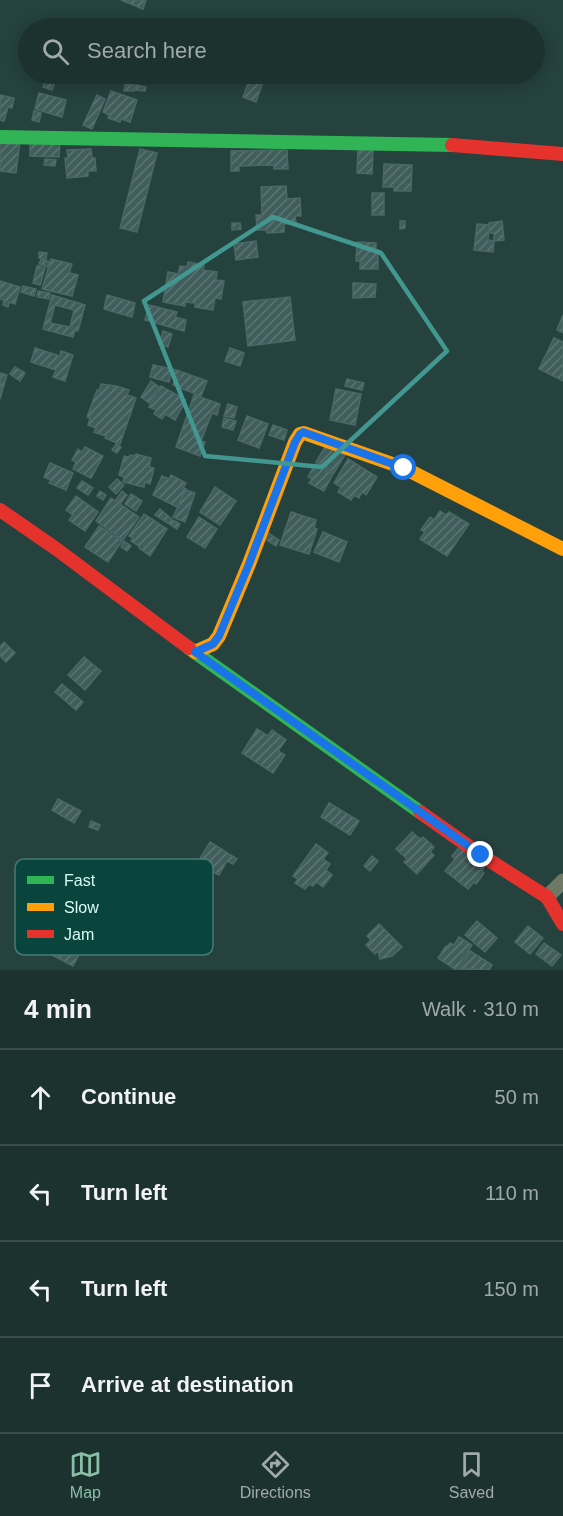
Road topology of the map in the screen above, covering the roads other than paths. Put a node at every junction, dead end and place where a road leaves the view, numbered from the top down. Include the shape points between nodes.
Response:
1 (0, 137) edge
2 (563, 154) edge
3 (0, 510) edge
4 (563, 549) edge
5 (195, 652) junction
6 (563, 881) edge
7 (547, 897) junction
8 (563, 924) edge

1 - 2 street via 436,144
3 - 5 street
4 - 5 street via 404,468 303,432 295,442 219,636 213,644
5 - 7 street via 481,855
6 - 7 street
7 - 8 street

